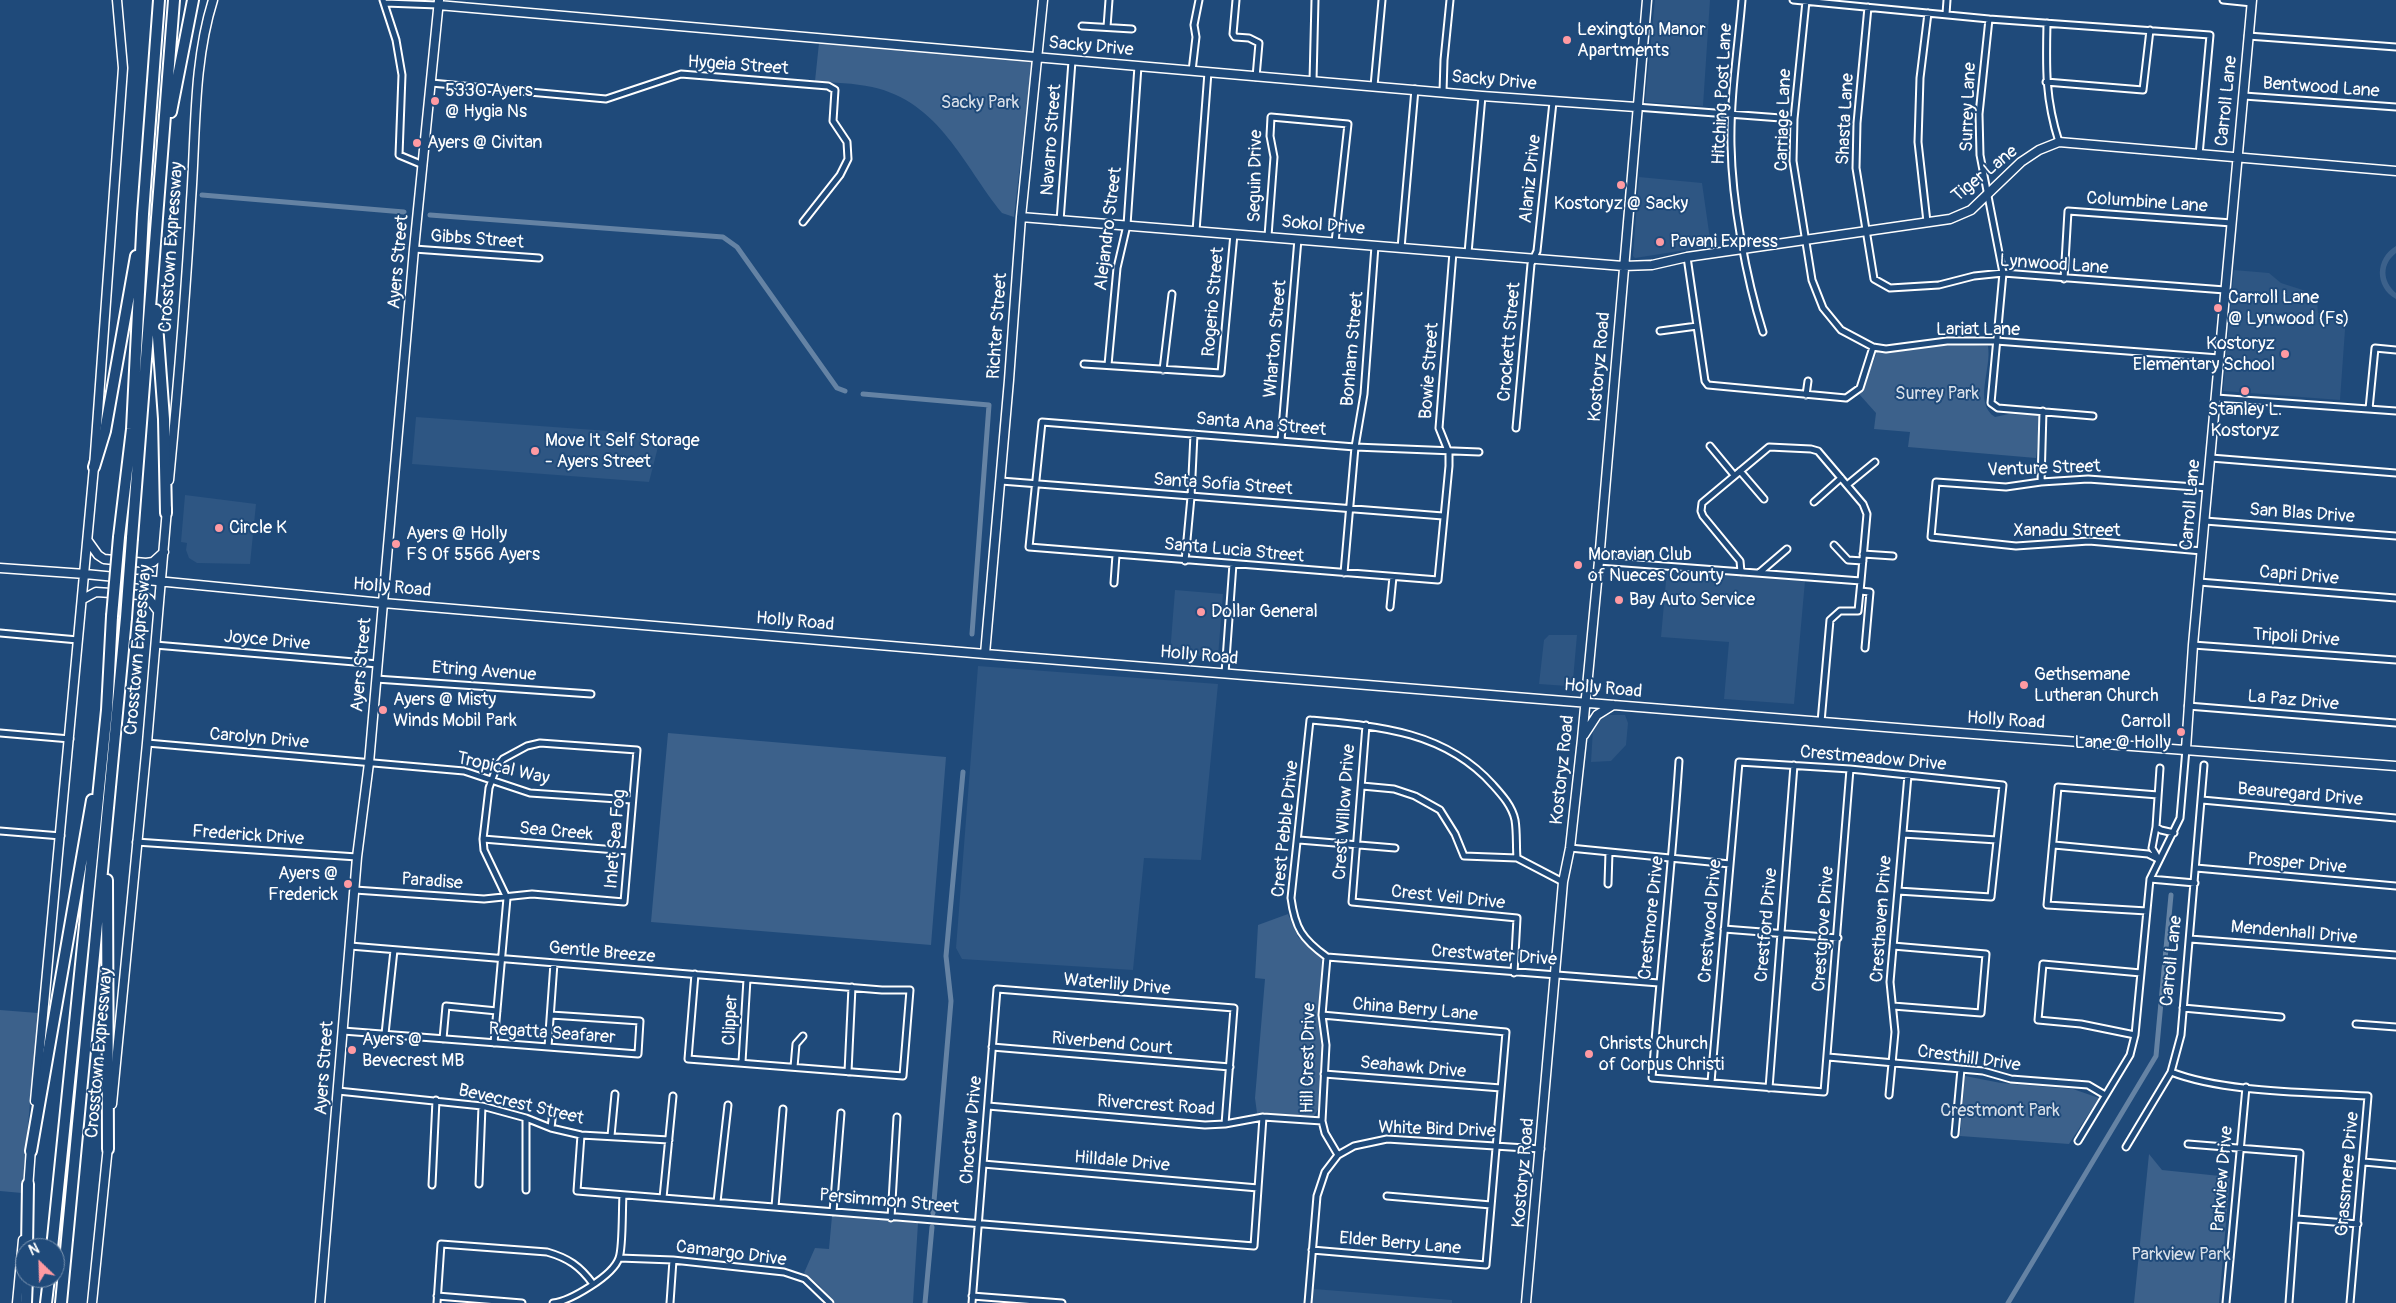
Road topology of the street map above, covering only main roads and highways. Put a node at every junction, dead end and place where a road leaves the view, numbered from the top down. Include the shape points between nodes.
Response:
1 (116, 0) edge
2 (154, 0) edge
3 (159, 0) edge
4 (174, 0) edge
5 (193, 0) edge
6 (213, 0) edge
7 (1043, 0) edge
8 (1647, 0) edge
9 (439, 2) edge
10 (2252, 2) edge
11 (1037, 58) junction
12 (151, 92) junction
13 (1636, 107) junction
14 (163, 157) junction
15 (2236, 157) junction
16 (2396, 171) edge
17 (143, 214) junction
18 (1021, 217) junction
19 (1623, 266) junction
20 (154, 276) junction
21 (94, 468) junction
22 (166, 514) junction
23 (88, 540) junction
24 (164, 552) junction
25 (0, 568) edge
26 (85, 574) junction
27 (162, 581) junction
28 (83, 599) junction
29 (383, 603) junction
30 (158, 611) junction
31 (985, 654) junction
32 (1585, 703) junction
33 (1614, 705) junction
34 (107, 710) junction
35 (1582, 739) junction
36 (2186, 749) junction
37 (2396, 766) edge
38 (112, 770) junction
39 (108, 1149) junction
40 (31, 1151) junction
41 (28, 1184) junction
42 (27, 1238) edge
43 (53, 1238) edge
44 (27, 1288) edge
45 (48, 1288) edge
46 (17, 1303) edge
47 (26, 1303) edge
48 (46, 1303) edge
49 (61, 1303) edge
50 (92, 1303) edge
51 (320, 1303) edge
52 (1526, 1303) edge

1 - 21 main road via 122,68
2 - 12 highway
3 - 12 highway, Crosstown Expressway
4 - 14 highway, Crosstown Expressway
5 - 14 highway
6 - 22 main road, Crosstown Expressway via 205,25 198,87 185,308
7 - 11 main road, Richter Street
8 - 13 main road, Kostoryz Road
9 - 11 main road, Sacky Drive
9 - 29 main road, Ayers Street
10 - 15 main road, Carroll Lane
11 - 13 main road, Sacky Drive
11 - 18 main road, Richter Street
12 - 17 highway, Crosstown Expressway
13 - 19 main road, Kostoryz Road
14 - 20 highway, Crosstown Expressway
15 - 16 main road, Tiger Lane
15 - 19 main road, Tiger Lane via 2059,142 2021,162 1971,210 1950,219 1687,257 1652,265
15 - 36 main road, Carroll Lane
17 - 21 highway via 105,431
17 - 34 highway, Crosstown Expressway, bridge via 132,429 119,537
18 - 19 main road, Sokol Drive
18 - 31 main road, Richter Street
19 - 32 main road, Kostoryz Road
20 - 22 highway via 164,419
20 - 38 highway, Crosstown Expressway, bridge
21 - 23 main road
22 - 24 main road, Crosstown Expressway
23 - 24 main road via 104,559 146,563 153,562
23 - 26 main road
24 - 27 main road, Crosstown Expressway
25 - 26 main road, Holly Road
26 - 27 main road, Holly Road
26 - 28 main road
27 - 29 main road, Holly Road
27 - 30 main road, Crosstown Expressway
28 - 30 main road via 96,592 141,594 149,598
28 - 40 main road
29 - 31 main road, Holly Road
29 - 51 main road, Ayers Street via 357,857
30 - 39 main road, Crosstown Expressway
31 - 32 main road, Holly Road
32 - 33 main road, Holly Road
32 - 35 main road, Kostoryz Road
33 - 35 main road via 1594,717
33 - 36 main road, Holly Road
34 - 40 highway
34 - 43 highway, Crosstown Expressway
35 - 52 main road, Kostoryz Road via 1563,882
36 - 37 main road, Holly Road
38 - 39 highway via 107,856
38 - 49 highway, Crosstown Expressway
39 - 50 main road, Crosstown Expressway
40 - 41 main road
41 - 42 highway
41 - 46 main road
44 - 47 highway
45 - 48 highway

